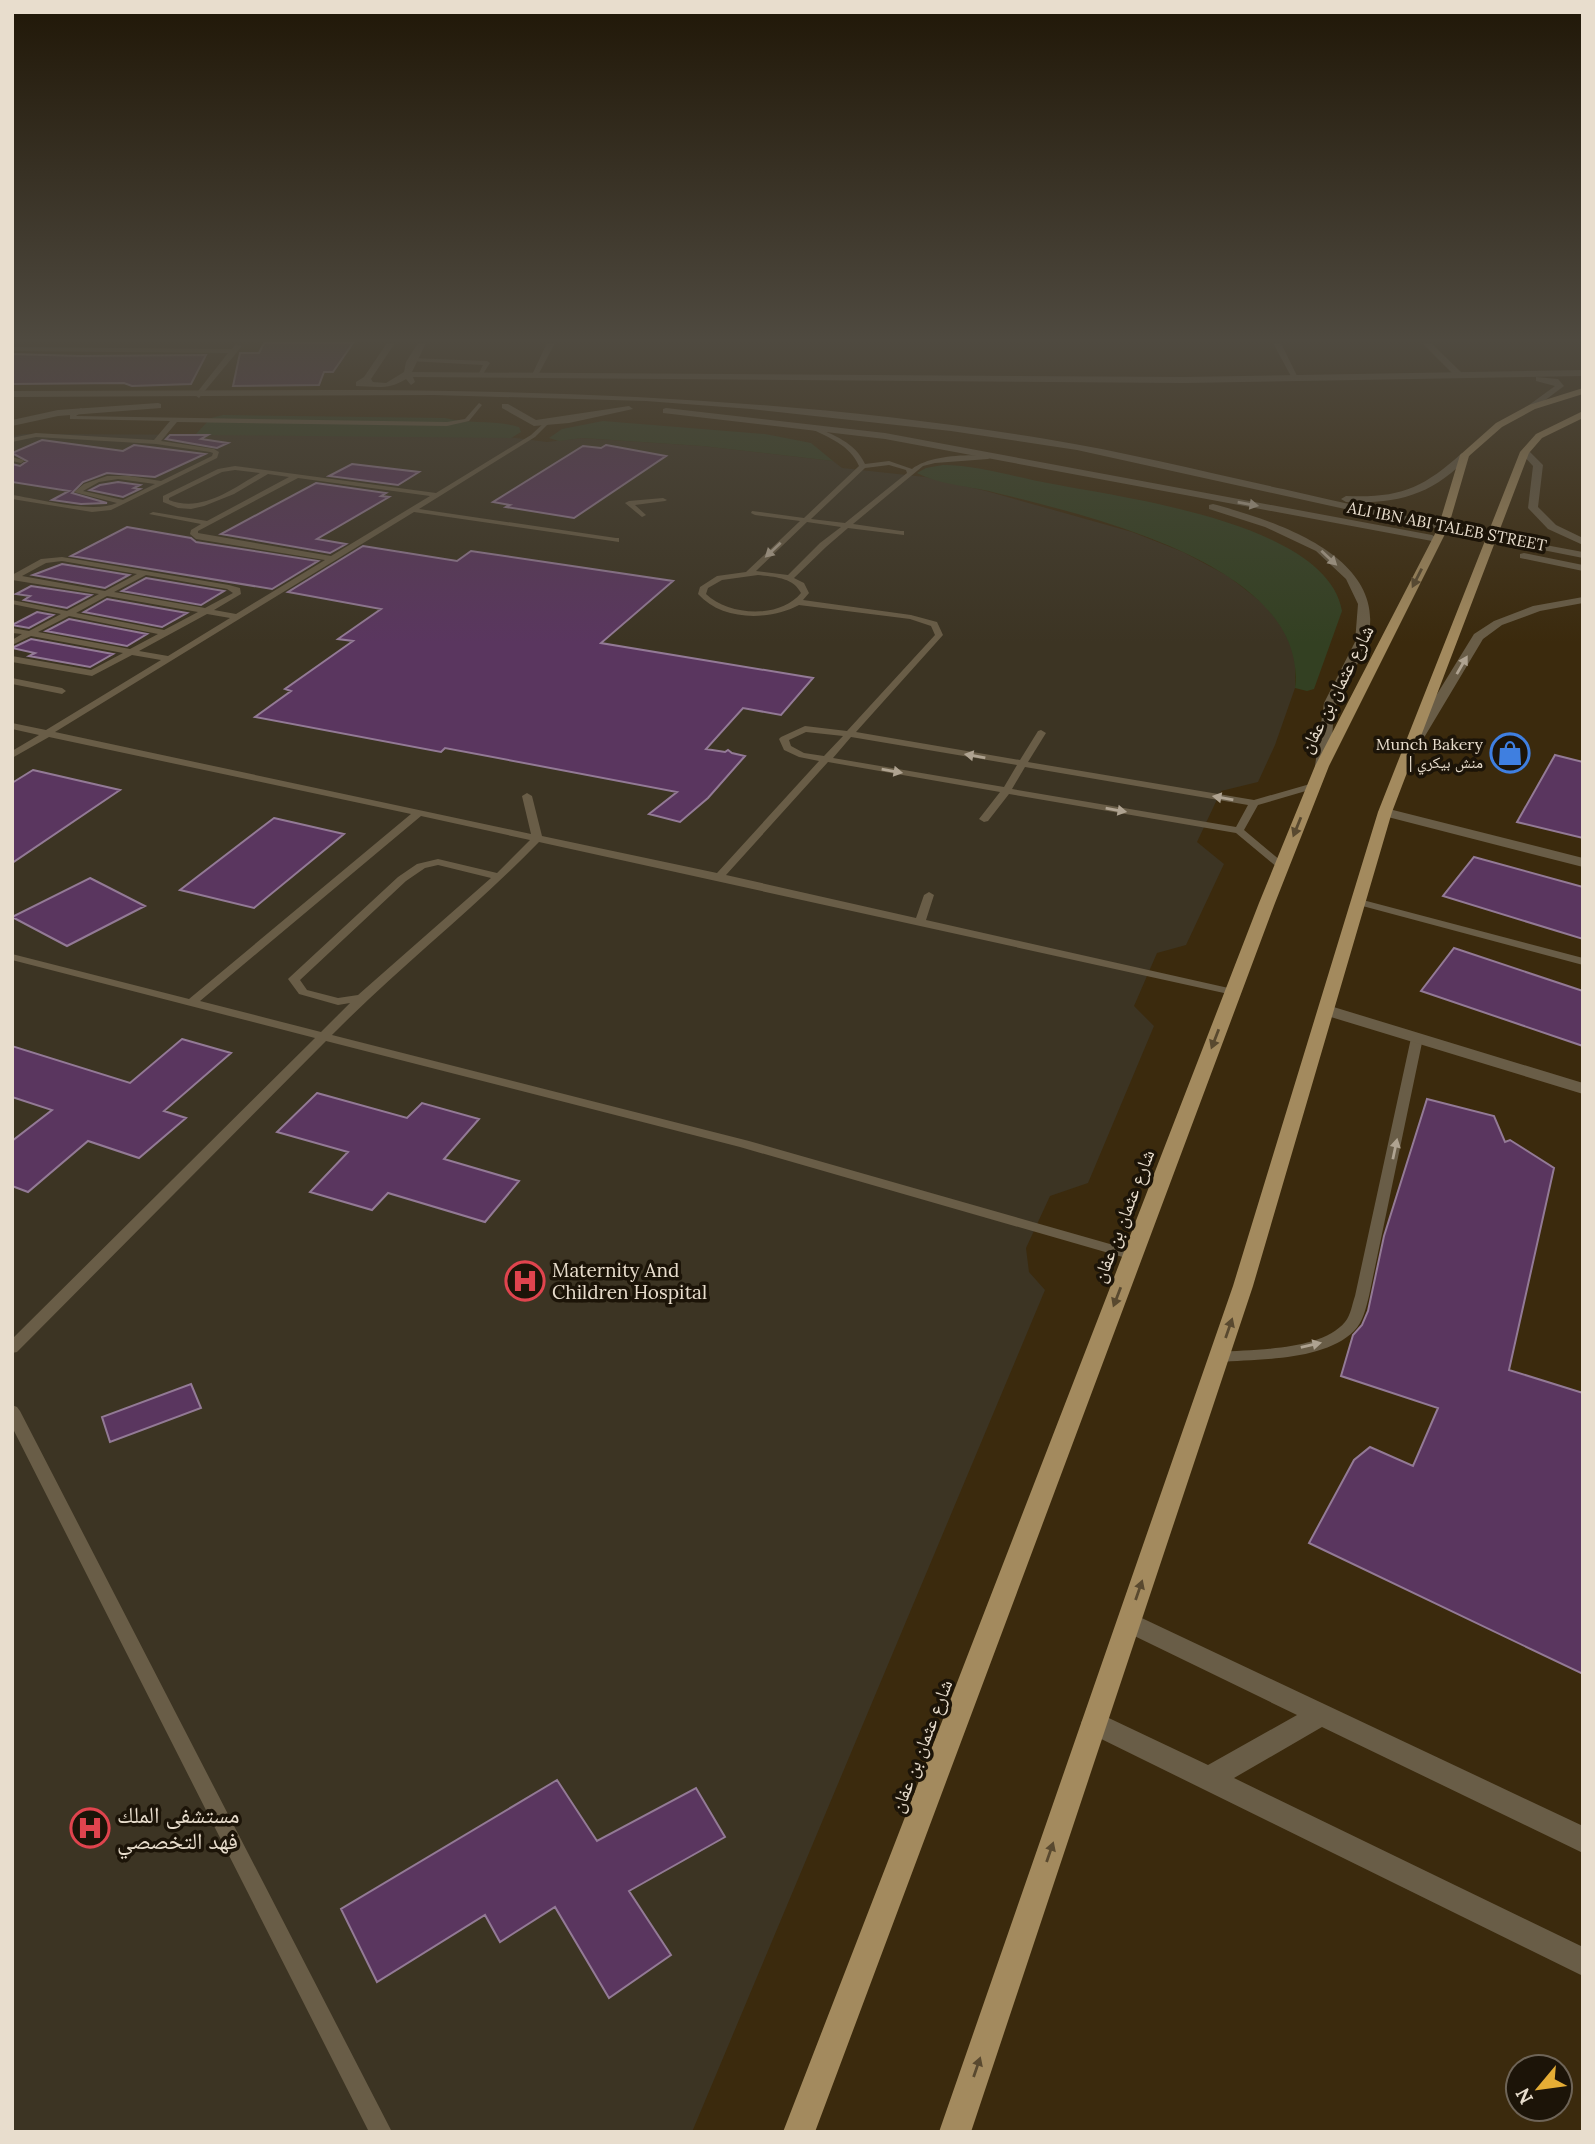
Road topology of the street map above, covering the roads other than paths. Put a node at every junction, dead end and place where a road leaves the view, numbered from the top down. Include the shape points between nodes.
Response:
1 (162, 443) edge
2 (522, 443) edge
3 (843, 443) edge
4 (919, 443) edge
5 (958, 443) edge
6 (1007, 443) edge
7 (1050, 443) edge
8 (1479, 443) edge
9 (1533, 443) edge
10 (1525, 452) junction
11 (1465, 455) junction
12 (988, 457) junction
13 (12, 459) edge
14 (22, 461) dead end
15 (901, 465) junction
16 (921, 465) junction
17 (863, 466) junction
18 (1057, 469) junction
19 (267, 472) junction
20 (911, 473) junction
21 (297, 476) junction
22 (162, 483) junction
23 (1232, 483) junction
24 (438, 495) junction
25 (12, 497) edge
26 (663, 500) dead end
27 (124, 502) junction
28 (414, 510) junction
29 (755, 513) dead end
30 (153, 514) dead end
31 (642, 515) dead end
32 (805, 520) junction
33 (207, 523) junction
34 (847, 525) junction
35 (901, 533) dead end
36 (1443, 536) junction
37 (616, 540) dead end
38 (1583, 542) edge
39 (1490, 546) junction
40 (1515, 554) dead end
41 (1583, 555) edge
42 (333, 559) junction
43 (1583, 568) edge
44 (145, 573) junction
45 (749, 573) junction
46 (13, 577) edge
47 (789, 579) junction
48 (105, 594) junction
49 (1583, 600) edge
50 (12, 602) edge
51 (797, 602) junction
52 (208, 611) junction
53 (70, 614) junction
54 (239, 617) junction
55 (12, 630) edge
56 (165, 633) junction
57 (31, 634) junction
58 (12, 643) edge
59 (128, 653) junction
60 (12, 659) edge
61 (170, 659) junction
62 (12, 681) edge
63 (62, 691) dead end
64 (12, 726) edge
65 (1041, 733) dead end
66 (48, 734) junction
67 (848, 734) junction
68 (12, 755) edge
69 (825, 759) junction
70 (1022, 764) junction
71 (1322, 766) junction
72 (1314, 786) junction
73 (1006, 791) junction
74 (527, 796) dead end
75 (1254, 803) junction
76 (1385, 812) junction
77 (419, 813) junction
78 (984, 819) dead end
79 (1239, 831) junction
80 (537, 838) junction
81 (1583, 863) edge
82 (1282, 866) junction
83 (499, 877) junction
84 (719, 877) junction
85 (929, 895) dead end
86 (1359, 902) junction
87 (920, 922) junction
88 (12, 957) edge
89 (1583, 962) edge
90 (1233, 992) junction
91 (362, 998) junction
92 (191, 1003) junction
93 (1327, 1010) junction
94 (323, 1036) junction
95 (1418, 1038) junction
96 (1583, 1089) edge
97 (1133, 1255) junction
98 (12, 1348) edge
99 (1219, 1357) junction
100 (12, 1411) edge
101 (1129, 1622) junction
102 (1322, 1714) junction
103 (1094, 1723) junction
104 (1208, 1779) junction
105 (1583, 1840) edge
106 (1583, 1962) edge
107 (382, 2132) edge
108 (799, 2132) edge
109 (955, 2132) edge

1 - 22 lane via 216,452 215,457
2 - 24 lane
3 - 17 lane via 860,456
4 - 12 street, ALI IBN ABI TALEB STREET
5 - 6 street via 1074,464 1084,461 1083,457
7 - 23 street
8 - 11 main road
9 - 10 main road
10 - 38 street via 1538,465 1533,508 1552,527
10 - 39 main road
11 - 23 street via 1422,490 1376,500
11 - 36 main road, شارع عثمان بن عفان
12 - 16 lane
12 - 18 street, ALI IBN ABI TALEB STREET
13 - 14 lane
15 - 16 lane
15 - 17 lane
15 - 20 lane
16 - 20 lane
17 - 32 lane
18 -> 36 street, ALI IBN ABI TALEB STREET
18 -> 71 street via 1269,525 1320,549 1351,577 1364,604 1361,642 1330,703
19 - 19 lane via 220,470 165,501 203,505
19 - 21 lane
20 - 34 lane
21 - 24 lane
21 - 33 lane
22 - 27 lane
22 - 27 lane via 113,477 77,492
23 - 36 street
24 - 28 lane
25 - 27 lane via 92,510
26 - 31 lane via 629,503
28 - 37 lane
28 - 42 lane
29 - 32 lane
30 - 33 lane
32 - 34 lane
32 -> 45 lane
33 - 42 lane via 194,534
34 - 35 lane
34 - 47 lane
36 - 39 street
36 -> 71 main road, شارع عثمان بن عفان
39 - 41 street
39 - 76 main road
40 - 43 street, ALI IBN ABI TALEB STREET
42 - 54 lane
44 - 46 lane via 62,559 44,561
44 - 48 lane
44 - 52 lane via 237,590
45 - 47 lane
45 - 51 lane via 720,578 704,587 702,594 717,607 751,613
46 - 48 lane
47 - 51 lane via 802,585 805,593
48 - 52 lane
48 - 53 lane
76 -> 49 street via 1422,726 1478,637 1498,623 1537,608
50 - 53 lane
51 - 67 lane via 911,617 934,624 939,635
52 - 54 lane
52 - 56 lane
53 - 56 lane
53 - 57 lane
54 - 61 lane
55 - 57 lane
56 - 59 lane
57 - 58 lane
57 - 59 lane
59 - 60 lane via 100,671 85,674
59 - 61 lane
61 - 66 lane
62 - 63 lane
64 - 66 lane
65 - 70 lane
66 - 68 lane
66 - 77 lane
67 - 69 lane
67 - 69 lane via 805,729 785,739 793,752
70 -> 67 lane
69 -> 73 lane
69 - 84 lane
70 - 73 lane
75 -> 70 lane
71 - 72 main road, شارع عثمان بن عفان
72 - 75 lane
72 -> 82 main road, شارع عثمان بن عفان
73 - 78 lane
73 -> 79 lane
74 - 80 lane
75 - 79 lane
76 - 81 street
76 - 86 main road
77 - 80 lane
77 - 92 lane
79 - 82 lane
80 - 83 lane
80 - 84 lane
82 - 90 main road, شارع عثمان بن عفان
83 - 91 lane
83 - 91 lane via 438,862 421,866 294,979 303,992 338,1002
84 - 87 lane
85 - 87 lane
86 - 89 lane
86 - 93 main road
87 - 90 lane
88 - 92 lane
90 -> 97 main road, شارع عثمان بن عفان
91 - 94 lane
92 - 94 lane
93 - 95 street
99 -> 93 main road
94 - 97 lane via 744,1144
94 - 98 lane
95 - 96 street
99 -> 95 lane via 1309,1347 1334,1339 1352,1324
97 -> 108 main road, شارع عثمان بن عفان
101 -> 99 main road
100 - 107 lane
101 - 102 street
101 - 103 main road
102 - 104 street
102 - 105 street
103 - 104 street
109 -> 103 main road
104 - 106 street

